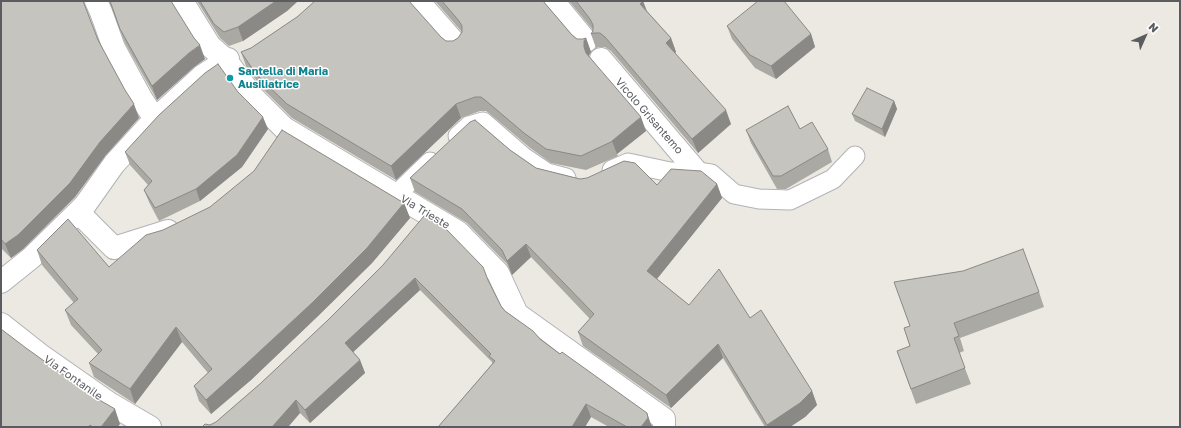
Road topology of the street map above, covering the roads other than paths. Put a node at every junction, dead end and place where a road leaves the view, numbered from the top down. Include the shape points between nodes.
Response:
1 (96, 1) edge
2 (182, 1) edge
3 (418, 1) edge
4 (553, 1) edge
5 (586, 41) edge
6 (455, 43) edge
7 (249, 52) edge
8 (601, 59) dead end
9 (226, 60) junction
10 (155, 119) junction
11 (284, 128) junction
12 (272, 146) edge
13 (854, 156) dead end
14 (697, 172) junction
15 (396, 194) junction
16 (78, 212) junction
17 (188, 221) edge
18 (1, 282) edge
19 (1, 324) edge
20 (150, 427) edge
21 (664, 427) edge

1 - 10 street via 114,48
2 - 9 street, Via Trieste via 210,46
3 - 6 street
4 - 5 street
7 - 9 street
8 - 14 street, Vicolo Grisantemo
9 - 10 street via 202,76
9 - 11 street, Via Trieste via 252,96
10 - 16 street via 114,164
11 - 12 street
11 - 15 street, Via Trieste
13 - 14 lane via 833,179 790,200 759,199 734,194 710,174
14 - 15 lane via 670,172 628,163 587,180 547,173 522,156 483,122 469,126
15 - 21 street, Via Trieste via 422,219 458,232 498,274 517,314 664,420
16 - 17 street via 114,248 163,233
16 - 18 street via 31,258
19 - 20 street, Via Fontanile via 39,354

